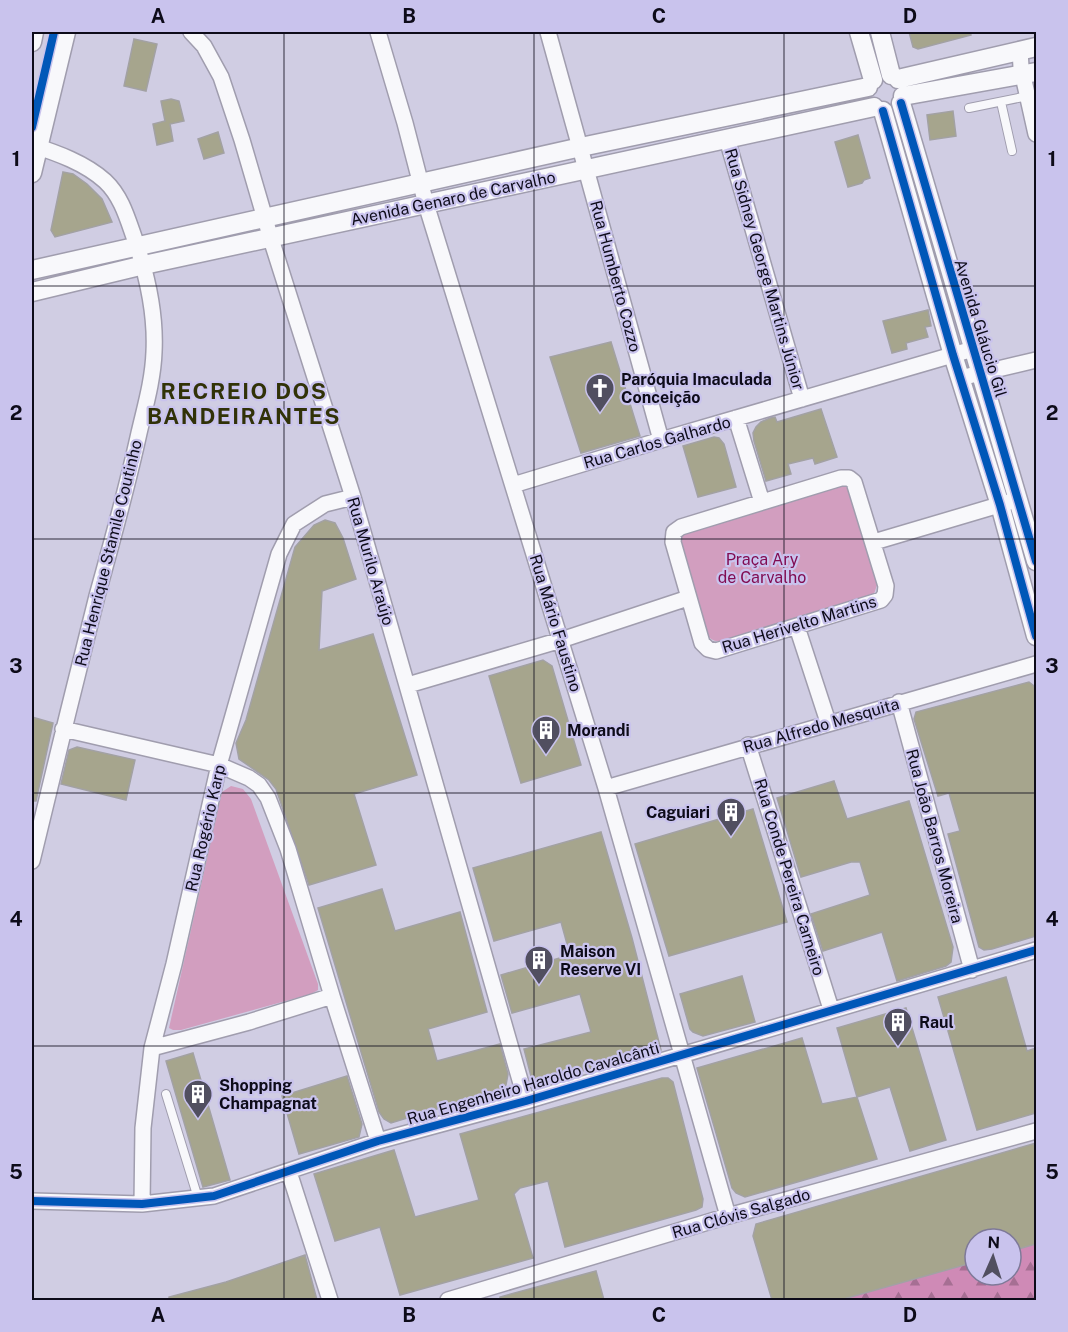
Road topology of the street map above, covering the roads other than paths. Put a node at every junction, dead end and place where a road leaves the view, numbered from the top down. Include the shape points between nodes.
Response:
1 (34, 32) edge
2 (66, 32) edge
3 (191, 32) edge
4 (378, 32) edge
5 (548, 32) edge
6 (859, 32) edge
7 (880, 32) edge
8 (32, 42) edge
9 (1028, 49) edge
10 (1030, 73) edge
11 (871, 83) junction
12 (898, 88) junction
13 (1028, 96) junction
14 (1001, 102) junction
15 (969, 108) dead end
16 (878, 109) junction
17 (1036, 134) edge
18 (728, 139) junction
19 (35, 146) edge
20 (581, 147) junction
21 (1012, 151) dead end
22 (587, 169) junction
23 (32, 173) edge
24 (420, 183) junction
25 (426, 204) junction
26 (265, 217) junction
27 (271, 239) junction
28 (137, 246) junction
29 (144, 265) junction
30 (32, 270) edge
31 (32, 292) edge
32 (973, 350) junction
33 (952, 355) junction
34 (1036, 360) edge
35 (980, 372) junction
36 (960, 378) junction
37 (802, 399) junction
38 (736, 418) junction
39 (661, 440) junction
40 (513, 485) junction
41 (353, 497) junction
42 (1018, 499) junction
43 (762, 502) junction
44 (1000, 505) junction
45 (1031, 526) edge
46 (1008, 533) junction
47 (874, 542) junction
48 (1036, 561) edge
49 (688, 598) junction
50 (797, 627) junction
51 (1036, 636) edge
52 (561, 640) junction
53 (1036, 664) edge
54 (408, 685) junction
55 (899, 702) junction
56 (828, 722) junction
57 (63, 729) junction
58 (748, 745) junction
59 (219, 765) junction
60 (606, 788) junction
61 (32, 861) edge
62 (1036, 950) edge
63 (972, 970) junction
64 (332, 996) junction
65 (831, 1010) junction
66 (152, 1048) junction
67 (683, 1055) junction
68 (166, 1094) dead end
69 (526, 1101) junction
70 (1036, 1131) edge
71 (378, 1141) junction
72 (289, 1172) junction
73 (198, 1198) junction
74 (32, 1202) edge
75 (142, 1204) junction
76 (728, 1216) junction
77 (330, 1300) edge
78 (448, 1300) edge

1 - 8 street
2 - 19 street
3 - 26 street, Rua Murilo Araújo via 204,46 221,77
4 - 24 street, Rua Mário Faustino
5 - 20 street, Rua Humberto Cozzo
6 - 11 street
7 - 12 street, Avenida Gláucio Gil
9 - 10 street
9 - 12 street
10 - 12 street
10 - 13 street
11 - 12 street via 881,75
11 - 16 street via 867,94
11 - 20 street, Avenida Genaro de Carvalho
12 - 16 street via 893,110
12 - 32 street, Avenida Gláucio Gil
13 - 14 lane
13 - 17 street
14 - 15 lane
14 - 21 lane
16 - 18 street, Avenida Genaro de Carvalho
16 - 33 street, Avenida Gláucio Gil
18 - 22 street, Avenida Genaro de Carvalho
18 - 37 street, Rua Sidney George Martins Júnior
19 - 23 street
19 - 28 street, Rua Henrique Stamile Coutinho via 68,158 105,181 124,210
20 - 22 street, Rua Humberto Cozzo
20 - 24 street, Avenida Genaro de Carvalho
22 - 25 street, Avenida Genaro de Carvalho
22 - 39 street, Rua Humberto Cozzo
24 - 25 street, Rua Mário Faustino
24 - 26 street, Avenida Genaro de Carvalho
25 - 27 street, Avenida Genaro de Carvalho
25 - 40 street, Rua Mário Faustino
26 - 27 street, Rua Murilo Araújo
26 - 28 street, Avenida Genaro de Carvalho
27 - 29 street, Avenida Genaro de Carvalho
27 - 41 street, Rua Murilo Araújo
28 - 29 street, Rua Henrique Stamile Coutinho
28 - 30 street, Avenida Genaro de Carvalho
29 - 31 street, Avenida Genaro de Carvalho
29 - 57 street, Rua Henrique Stamile Coutinho via 154,326 151,376
32 - 33 street, Rua Carlos Galhardo
32 - 35 street, Avenida Gláucio Gil
33 - 36 street, Avenida Gláucio Gil
33 - 37 street, Rua Carlos Galhardo
34 - 35 street
35 - 36 street
35 - 42 street, Avenida Gláucio Gil
36 - 44 street, Avenida Gláucio Gil
37 - 38 street, Rua Carlos Galhardo
38 - 39 street, Rua Carlos Galhardo
38 - 43 street
39 - 40 street, Rua Carlos Galhardo
40 - 52 street, Rua Mário Faustino
41 - 54 street, Rua Murilo Araújo
41 - 59 street, Rua Rogério Karp via 325,504 294,524 279,554
42 - 44 street
42 - 45 street, Avenida Gláucio Gil
43 - 47 street, Rua Herivelto Martins via 849,478 854,482
43 - 49 street, Rua Herivelto Martins via 674,532 673,542
44 - 46 street, Avenida Gláucio Gil
44 - 47 street
45 - 46 street
45 - 48 street, Avenida Gláucio Gil
46 - 51 street, Avenida Gláucio Gil
47 - 50 street, Rua Herivelto Martins via 886,586 881,600
49 - 50 street, Rua Herivelto Martins via 702,643 708,649 716,651
49 - 52 street
50 - 56 street
52 - 54 street
52 - 60 street, Rua Mário Faustino
53 - 55 street, Rua Alfredo Mesquita
54 - 69 street, Rua Murilo Araújo
55 - 56 street, Rua Alfredo Mesquita
55 - 63 street, Rua João Barros Moreira
56 - 58 street, Rua Alfredo Mesquita
57 - 59 street
57 - 61 street, Rua Henrique Stamile Coutinho
58 - 60 street, Rua Alfredo Mesquita
58 - 65 street, Rua Conde Pereira Carneiro
59 - 64 street via 249,778 268,798 288,849
59 - 66 street, Rua Rogério Karp
60 - 67 street, Rua Mário Faustino
62 - 63 street, Rua Engenheiro Haroldo Cavalcânti
63 - 65 street, Rua Engenheiro Haroldo Cavalcânti
64 - 66 street
64 - 71 street
65 - 67 street, Rua Engenheiro Haroldo Cavalcânti
66 - 75 street, Rua Rogério Karp via 143,1128
67 - 69 street, Rua Engenheiro Haroldo Cavalcânti
67 - 76 street, Rua Mário Faustino
68 - 73 lane
69 - 71 street, Rua Engenheiro Haroldo Cavalcânti
70 - 76 street, Rua Clóvis Salgado
71 - 72 street, Rua Engenheiro Haroldo Cavalcânti
72 - 73 street, Rua Engenheiro Haroldo Cavalcânti
72 - 77 street
73 - 75 street, Rua Engenheiro Haroldo Cavalcânti
74 - 75 street, Rua Engenheiro Haroldo Cavalcânti
76 - 78 street, Rua Clóvis Salgado

